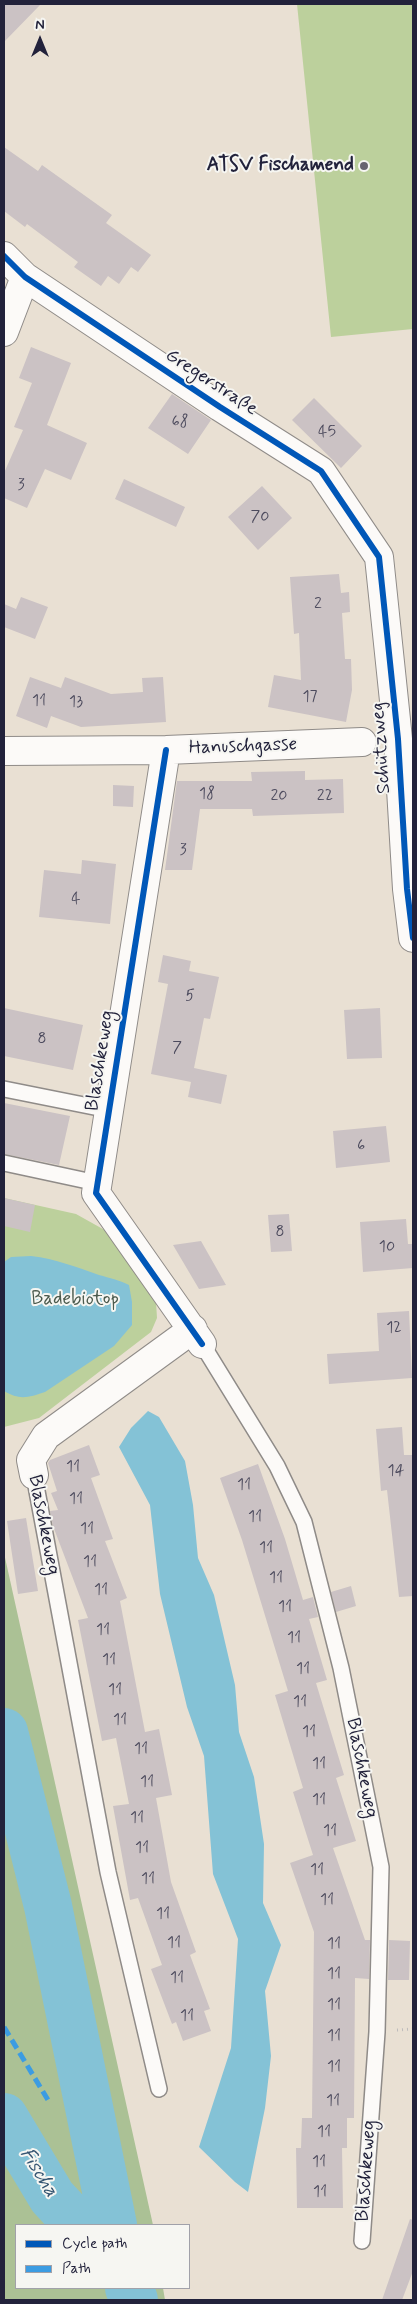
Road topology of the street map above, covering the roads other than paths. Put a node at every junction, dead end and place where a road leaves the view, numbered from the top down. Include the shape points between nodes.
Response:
1 (4, 256) edge
2 (25, 277) junction
3 (4, 332) edge
4 (379, 557) joint
5 (362, 742) dead end
6 (166, 750) junction
7 (4, 751) edge
8 (410, 888) edge
9 (413, 938) edge
10 (4, 1089) edge
11 (109, 1110) junction
12 (4, 1163) edge
13 (97, 1183) junction
14 (198, 1337) junction
15 (34, 1475) joint
16 (159, 2089) dead end
17 (362, 2241) dead end

1 - 2 street, Gregerstraße
2 - 3 street
2 - 4 street, Gregerstraße via 321,471
4 - 8 street, Schützweg
5 - 6 street, Hanuschgasse
6 - 7 street, Hanuschgasse
6 - 11 street, Blaschkeweg
8 - 9 street, Schützweg
10 - 11 lane
11 - 13 street, Blaschkeweg
12 - 13 lane
13 - 14 street, Blaschkeweg via 96,1193
14 - 15 street, Blaschkeweg via 46,1436 31,1460
14 - 17 lane, Blaschkeweg via 278,1466 304,1522 341,1668 381,1867 377,2032
15 - 16 lane, Blaschkeweg via 108,1872

